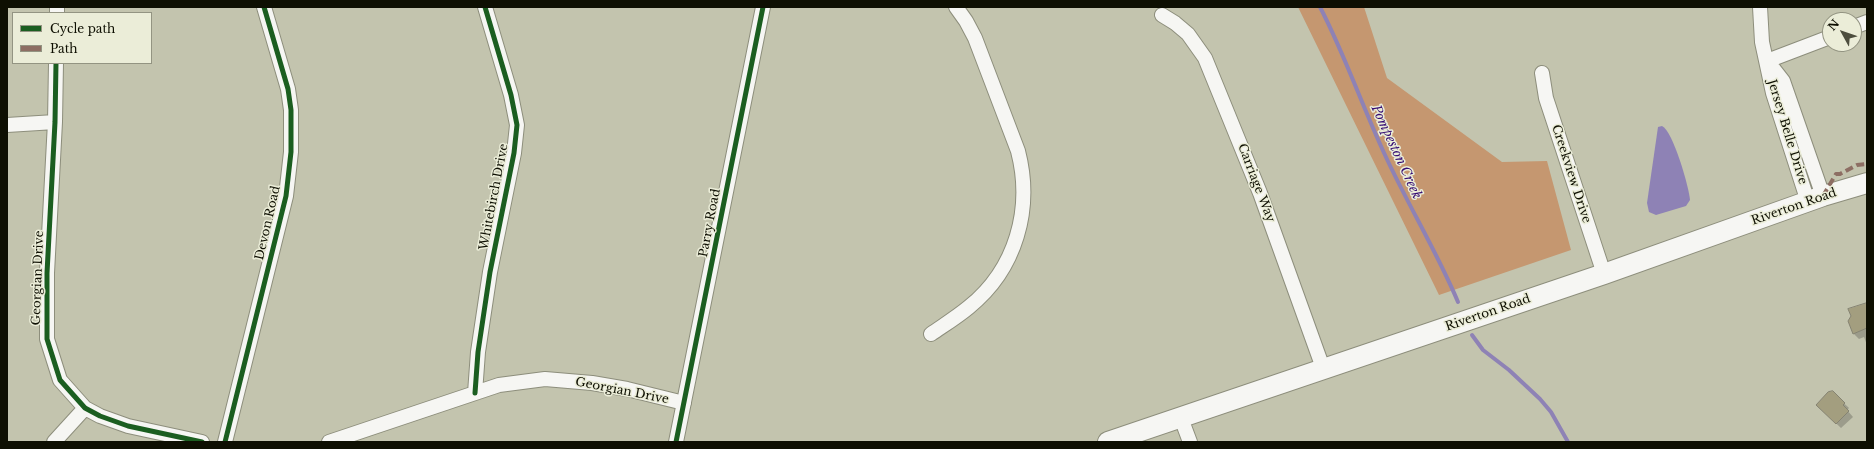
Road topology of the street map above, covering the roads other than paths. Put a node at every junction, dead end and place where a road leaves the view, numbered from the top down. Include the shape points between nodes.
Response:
1 (264, 7) edge
2 (485, 7) edge
3 (763, 7) edge
4 (956, 7) edge
5 (1760, 7) edge
6 (1162, 15) dead end
7 (1822, 40) edge
8 (1767, 61) junction
9 (56, 64) edge
10 (1542, 73) dead end
11 (55, 122) junction
12 (7, 125) edge
13 (1867, 183) edge
14 (1816, 199) junction
15 (1604, 274) junction
16 (931, 334) dead end
17 (1323, 368) junction
18 (475, 393) junction
19 (684, 403) junction
20 (85, 408) junction
21 (1181, 418) junction
22 (54, 442) edge
23 (202, 442) edge
24 (225, 442) edge
25 (329, 442) edge
26 (676, 442) edge
27 (1108, 442) edge
28 (1190, 442) edge

1 - 24 street, Devon Road via 288,89 291,152 286,196
2 - 18 street, Whitebirch Drive via 511,95 517,125 514,153 490,272 478,352
3 - 19 street, Parry Road
4 - 16 street via 975,38 1018,151 1024,186 1023,205 1021,225 1014,246 996,279 968,307
5 - 8 street, Jersey Belle Drive via 1762,42
6 - 17 street, Carriage Way via 1188,34 1205,58 1260,193
7 - 8 street
8 - 14 street, Jersey Belle Drive via 1773,93
9 - 11 street, Georgian Drive
10 - 15 street, Creekview Drive via 1546,98
11 - 12 street
11 - 20 street, Georgian Drive via 47,273 47,339 60,380
13 - 14 main road, Riverton Road
14 - 15 main road, Riverton Road
15 - 17 main road, Riverton Road
17 - 21 main road, Riverton Road
18 - 19 street, Georgian Drive via 499,385 545,379 628,389
18 - 25 street, Georgian Drive
19 - 26 street, Parry Road
20 - 22 street
20 - 23 street, Georgian Drive via 128,426
21 - 27 main road, Riverton Road
21 - 28 street

